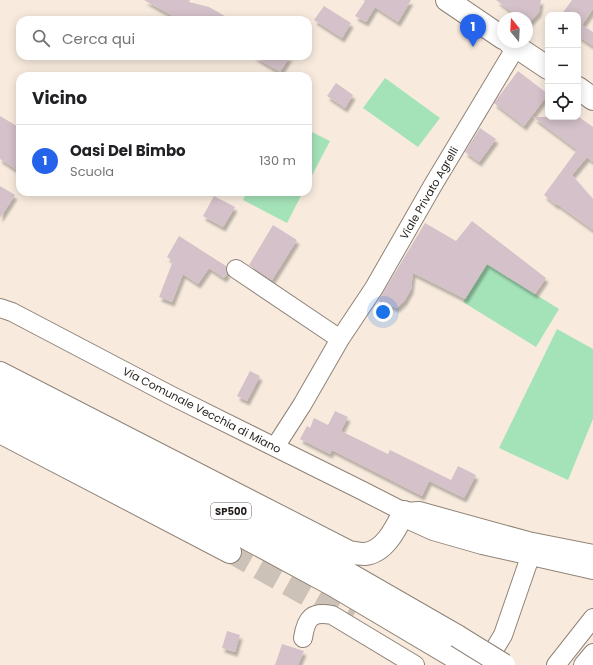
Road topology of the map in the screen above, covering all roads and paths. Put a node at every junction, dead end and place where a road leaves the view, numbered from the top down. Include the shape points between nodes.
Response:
1 (447, 0) edge
2 (497, 34) edge
3 (506, 48) edge
4 (518, 48) edge
5 (545, 66) edge
6 (581, 90) edge
7 (593, 99) edge
8 (236, 269) dead end
9 (0, 308) edge
10 (340, 339) junction
11 (0, 373) edge
12 (0, 393) edge
13 (0, 413) edge
14 (0, 432) edge
15 (275, 448) junction
16 (404, 512) junction
17 (230, 552) tunnel mouth
18 (593, 554) edge
19 (530, 557) junction
20 (593, 570) edge
21 (593, 618) edge
22 (302, 638) dead end
23 (452, 644) junction
24 (593, 652) edge
25 (415, 665) edge
26 (468, 665) edge
27 (485, 665) edge
28 (504, 665) edge
29 (556, 665) edge
30 (583, 665) edge

1 - 2 main road
3 - 10 street, Viale Privato Agrelli via 433,185 374,288
4 - 5 main road
6 - 7 main road
8 - 10 street
9 - 15 street, Via Comunale Vecchia di Miano
10 - 15 street, Viale Privato Agrelli
11 - 16 main road via 349,552 365,554 377,549 392,534
12 - 23 main road, SP500 via 344,571
13 - 23 main road, SP500 via 246,538 333,586
14 - 17 main road
15 - 16 street, Via Comunale Vecchia di Miano
16 - 18 street, Via Comunale Vecchia di Miano via 419,511 492,532
16 - 19 street, Via Comunale Vecchia di Miano via 411,521 433,531
19 - 20 street, Via Comunale Vecchia di Miano
19 - 27 street via 503,635
21 - 29 street
22 - 25 street via 308,620 314,615 332,614
23 - 26 main road, SP500
23 - 28 main road, SP500, bridge
24 - 30 street

